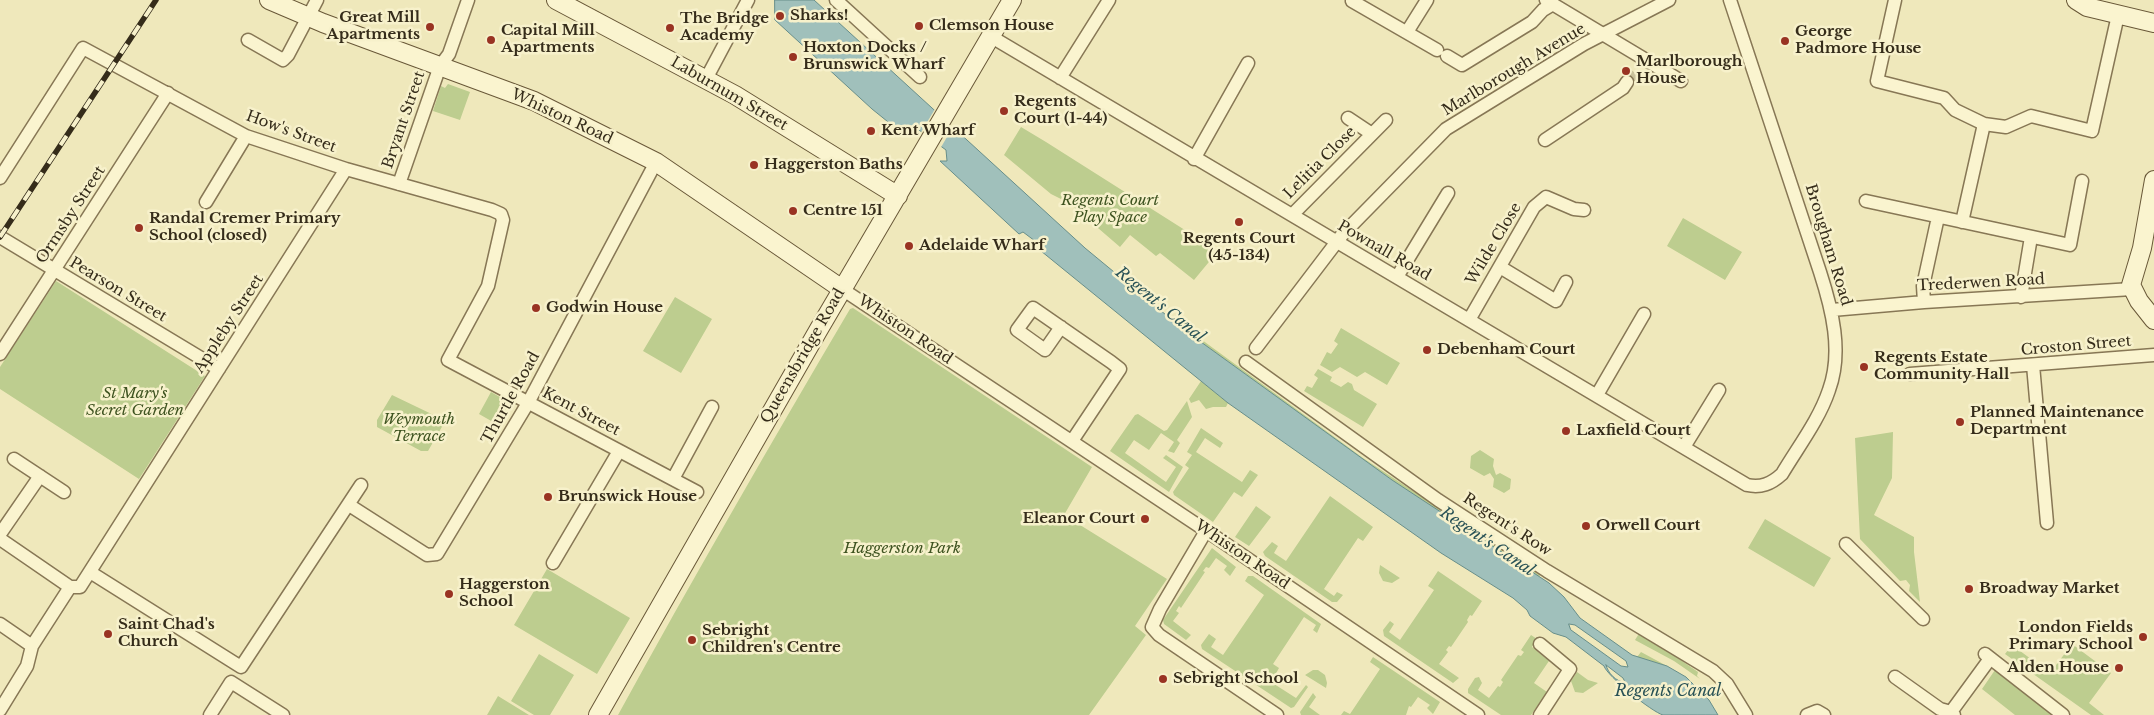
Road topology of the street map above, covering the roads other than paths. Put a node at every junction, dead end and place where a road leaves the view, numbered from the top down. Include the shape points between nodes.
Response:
1 (269, 0) edge
2 (317, 0) edge
3 (468, 0) edge
4 (556, 0) edge
5 (748, 0) edge
6 (836, 0) edge
7 (1012, 0) edge
8 (1108, 0) edge
9 (1352, 0) edge
10 (1427, 0) edge
11 (1669, 0) edge
12 (1730, 0) edge
13 (1895, 0) edge
14 (2076, 0) edge
15 (1550, 2) edge
16 (2118, 15) junction
17 (308, 18) junction
18 (2154, 23) edge
19 (1407, 32) junction
20 (1604, 35) junction
21 (990, 36) junction
22 (248, 40) dead end
23 (1248, 62) dead end
24 (440, 66) junction
25 (920, 77) dead end
26 (1060, 78) junction
27 (706, 79) junction
28 (1682, 81) dead end
29 (1627, 82) tunnel mouth
30 (168, 93) junction
31 (1348, 118) dead end
32 (1386, 120) dead end
33 (1984, 124) junction
34 (1372, 134) junction
35 (246, 136) junction
36 (1545, 140) dead end
37 (1194, 159) junction
38 (656, 162) junction
39 (346, 169) junction
40 (0, 178) edge
41 (2154, 180) edge
42 (2082, 181) dead end
43 (399, 184) junction
44 (1448, 193) dead end
45 (898, 196) junction
46 (1866, 201) dead end
47 (206, 202) dead end
48 (1584, 210) dead end
49 (1292, 215) junction
50 (1938, 217) junction
51 (1962, 222) junction
52 (2031, 236) junction
53 (0, 237) edge
54 (1336, 242) junction
55 (1500, 267) junction
56 (55, 270) junction
57 (1397, 277) junction
58 (1566, 282) dead end
59 (842, 289) junction
60 (2132, 289) junction
61 (2021, 297) junction
62 (1924, 302) junction
63 (1832, 310) junction
64 (1644, 314) dead end
65 (1469, 320) junction
66 (2154, 320) edge
67 (1061, 327) dead end
68 (1256, 348) dead end
69 (0, 354) edge
70 (2154, 356) edge
71 (448, 360) joint
72 (1246, 362) dead end
73 (2033, 366) junction
74 (219, 369) junction
75 (1910, 374) dead end
76 (1718, 390) dead end
77 (1596, 395) junction
78 (528, 403) junction
79 (712, 408) dead end
80 (1072, 441) junction
81 (1684, 447) junction
82 (619, 451) junction
83 (14, 459) dead end
84 (40, 476) junction
85 (673, 479) junction
86 (361, 485) dead end
87 (1764, 486) joint
88 (64, 492) dead end
89 (697, 492) dead end
90 (349, 505) junction
91 (2047, 523) dead end
92 (1206, 530) junction
93 (0, 534) edge
94 (0, 540) edge
95 (1846, 544) dead end
96 (553, 563) dead end
97 (90, 572) junction
98 (70, 587) junction
99 (1923, 619) dead end
100 (0, 624) edge
101 (1540, 644) dead end
102 (32, 646) junction
103 (1894, 677) dead end
104 (0, 710) edge
105 (1953, 713) edge
106 (1822, 714) edge
107 (210, 715) edge
108 (284, 715) edge
109 (598, 715) edge
110 (1277, 715) edge
111 (1478, 715) edge
112 (1540, 715) edge
113 (1746, 715) edge
114 (1807, 715) edge
115 (2063, 715) edge

1 - 17 street, Whiston Road
2 - 17 street
3 - 24 street, Bryant Street via 448,57
4 - 27 street, Laburnum Street
5 - 27 street
6 - 25 street
7 - 21 street, Queensbridge Road
8 - 26 street
9 - 19 street
10 - 19 street
11 - 20 street, Marlborough Avenue
12 - 63 street, Brougham Road
13 - 33 street via 1877,81 1944,98 1955,110
14 - 16 street via 2087,7
15 - 19 street via 1532,22 1462,65
15 - 20 street
16 - 18 street
16 - 33 street via 2092,131 2030,116 2006,127
17 - 22 street via 283,60
17 - 24 street, Whiston Road
20 - 28 street via 1641,63
20 - 54 street, Marlborough Avenue via 1446,129
21 - 26 street, Pownall Road
21 - 45 street, Queensbridge Road
23 - 37 street
24 - 38 street, Whiston Road via 548,107
24 - 43 street, Bryant Street
26 - 37 street, Pownall Road
27 - 45 street, Laburnum Street
29 - 36 street via 1623,88
30 - 35 street, How's Street
30 - 40 street, How's Street via 83,48
30 - 56 street, Ormsby Street
31 - 34 street, Lelitia Close
32 - 34 street, Lelitia Close
33 - 51 street
34 - 49 street, Lelitia Close
35 - 39 street, How's Street
35 - 47 street
37 - 49 street, Pownall Road
38 - 59 street, Whiston Road
38 - 78 street, Thurtle Road
39 - 43 street, How's Street
39 - 74 street, Appleby Street
41 - 60 street
42 - 52 street via 2070,245
43 - 71 street, How's Street via 501,214 502,228 492,276
44 - 57 street
45 - 59 street, Queensbridge Road
46 - 50 street
48 - 55 street, Wilde Close via 1546,197 1534,207
49 - 54 street, Pownall Road
50 - 51 street
50 - 62 street via 1923,286
51 - 52 street
52 - 61 street
53 - 56 street, Pearson Street
54 - 57 street, Pownall Road
54 - 68 street, Marlborough Avenue
55 - 58 street via 1556,301
55 - 65 street, Wilde Close
56 - 69 street, Ormsby Street
56 - 74 street, Pearson Street
57 - 65 street, Pownall Road
59 - 80 street, Whiston Road
59 - 109 street, Queensbridge Road
60 - 61 street, Trederwen Road
60 - 66 street
61 - 62 street, Trederwen Road
62 - 63 street, Trederwen Road
63 - 87 street, Brougham Road via 1835,342 1829,390 1782,474
64 - 77 street
65 - 77 street, Pownall Road
67 - 80 street via 1045,350 1017,330 1033,308 1111,362 1120,369
70 - 73 street, Croston Street
71 - 78 street, Kent Street
72 - 113 street, Regent's Row via 1438,500 1713,671 1727,684
73 - 75 street, Croston Street
73 - 91 street
74 - 97 street, Appleby Street
76 - 81 street
77 - 81 street, Pownall Road
78 - 82 street, Kent Street
78 - 90 street, Thurtle Road via 437,554 427,555
79 - 85 street
80 - 92 street, Whiston Road
81 - 87 street, Pownall Road via 1747,485
82 - 85 street, Kent Street
82 - 96 street, Kent Street
83 - 84 street
84 - 88 street
84 - 93 street
85 - 89 street, Kent Street
86 - 90 street
90 - 97 street via 241,667
92 - 110 street via 1152,627 1159,635
92 - 111 street, Whiston Road
94 - 98 street
95 - 99 street
97 - 98 street, Appleby Street via 80,587
98 - 102 street
100 - 102 street
101 - 112 street via 1570,670
102 - 104 street via 27,666
103 - 105 street via 1940,709
105 - 115 street via 1987,657
106 - 114 street via 1813,712
107 - 108 street via 231,682

